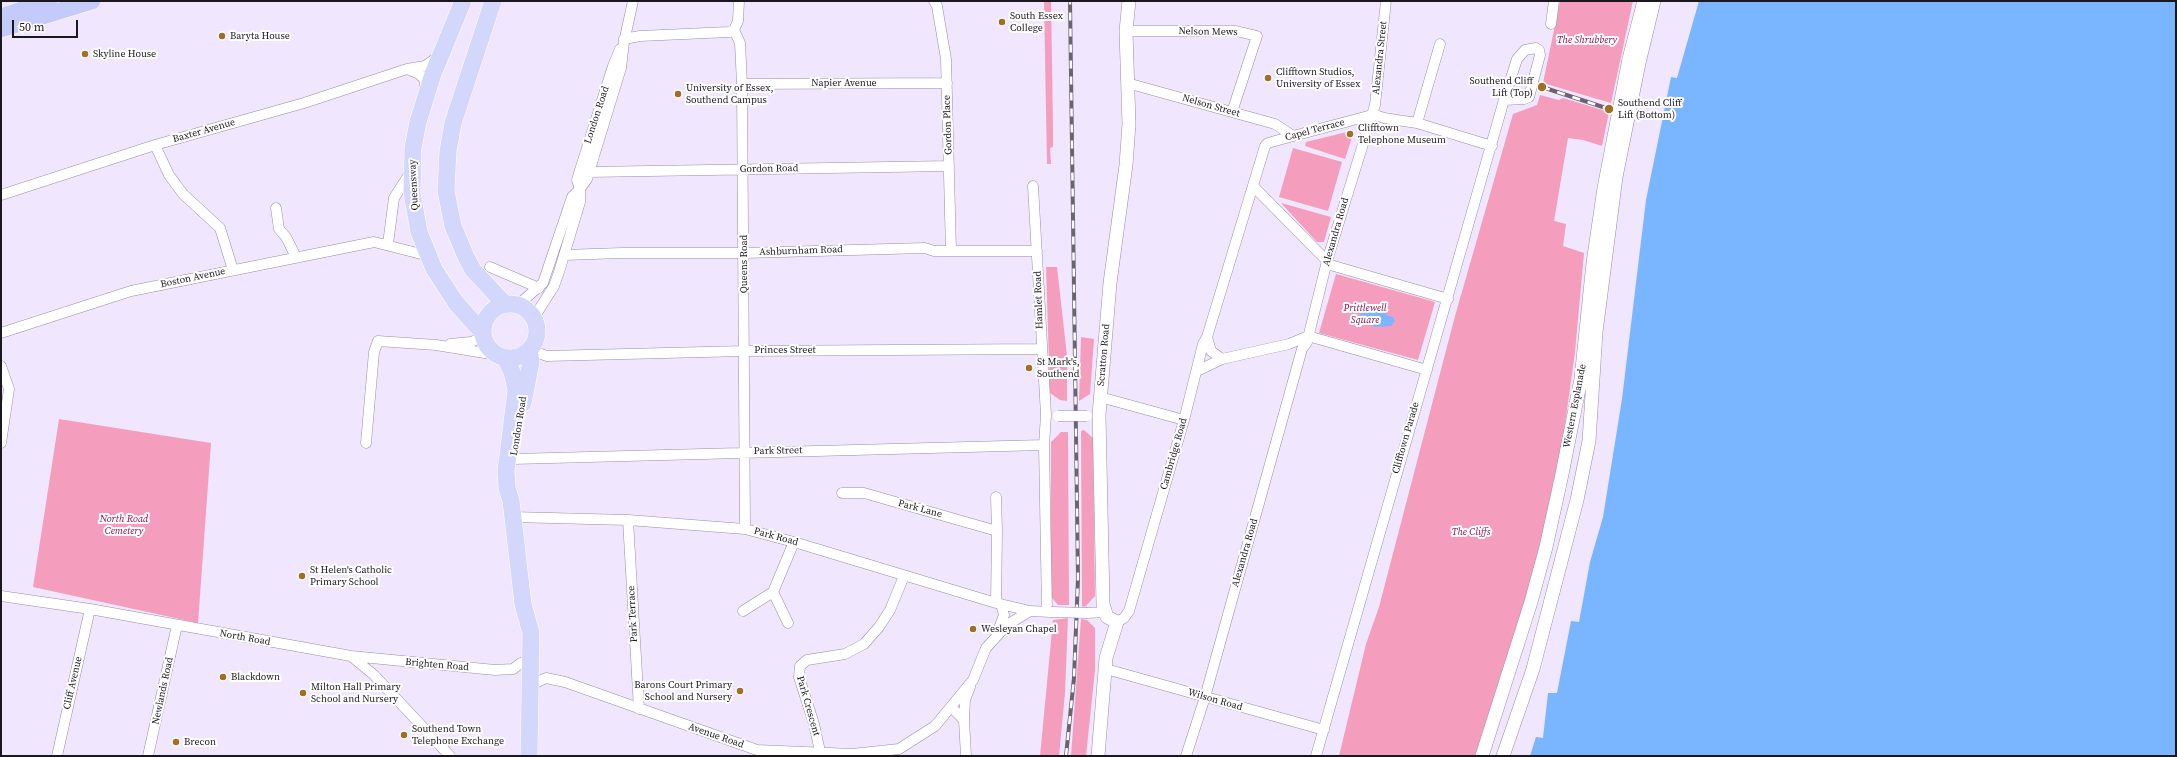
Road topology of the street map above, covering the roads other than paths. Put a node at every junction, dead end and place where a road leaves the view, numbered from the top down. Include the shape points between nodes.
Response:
1 (49, 1) edge
2 (92, 1) edge
3 (463, 1) edge
4 (493, 1) edge
5 (634, 1) edge
6 (739, 1) edge
7 (934, 1) edge
8 (1129, 1) edge
9 (1386, 1) edge
10 (1554, 1) edge
11 (1644, 1) edge
12 (1654, 1) edge
13 (1, 16) edge
14 (1551, 24) dead end
15 (1, 29) edge
16 (734, 30) junction
17 (1126, 31) junction
18 (624, 40) junction
19 (1440, 44) dead end
20 (440, 56) junction
21 (407, 69) junction
22 (947, 83) junction
23 (1127, 83) junction
24 (742, 84) junction
25 (426, 94) junction
26 (1504, 100) junction
27 (1232, 112) junction
28 (1372, 114) junction
29 (1417, 123) junction
30 (1293, 136) junction
31 (155, 145) junction
32 (1492, 146) junction
33 (1262, 151) joint
34 (949, 166) junction
35 (743, 169) junction
36 (411, 172) junction
37 (589, 172) junction
38 (1033, 186) dead end
39 (1253, 186) junction
40 (580, 189) junction
41 (1, 195) edge
42 (276, 208) dead end
43 (388, 244) junction
44 (951, 251) junction
45 (1037, 251) junction
46 (744, 253) junction
47 (429, 256) junction
48 (564, 256) junction
49 (296, 257) junction
50 (1327, 262) junction
51 (490, 267) dead end
52 (233, 270) junction
53 (539, 288) junction
54 (1448, 299) junction
55 (511, 305) junction
56 (533, 318) junction
57 (1, 333) edge
58 (483, 335) junction
59 (1308, 336) junction
60 (1207, 337) junction
61 (436, 345) junction
62 (1300, 345) junction
63 (531, 349) junction
64 (1041, 349) junction
65 (744, 351) junction
66 (501, 356) junction
67 (1222, 359) junction
68 (1, 366) edge
69 (1427, 370) junction
70 (1197, 371) junction
71 (1100, 397) junction
72 (1046, 415) junction
73 (1093, 415) junction
74 (1184, 420) junction
75 (366, 443) dead end
76 (1, 444) edge
77 (1044, 446) junction
78 (745, 452) junction
79 (514, 459) junction
80 (842, 493) dead end
81 (996, 497) dead end
82 (512, 509) junction
83 (628, 520) junction
84 (745, 530) junction
85 (997, 531) junction
86 (794, 542) junction
87 (904, 576) junction
88 (773, 592) junction
89 (2, 598) edge
90 (523, 604) junction
91 (998, 604) junction
92 (90, 609) junction
93 (744, 611) dead end
94 (1030, 611) junction
95 (1049, 611) junction
96 (1105, 612) junction
97 (788, 622) dead end
98 (1117, 622) junction
99 (177, 626) junction
100 (997, 634) junction
101 (351, 656) junction
102 (521, 663) junction
103 (1106, 669) junction
104 (973, 680) junction
105 (531, 685) junction
106 (1205, 697) junction
107 (950, 707) junction
108 (639, 709) junction
109 (964, 720) junction
110 (1324, 730) junction
111 (821, 754) edge
112 (57, 756) edge
113 (148, 756) edge
114 (450, 756) edge
115 (517, 756) edge
116 (529, 756) edge
117 (966, 756) edge
118 (1098, 756) edge
119 (1186, 756) edge
120 (1316, 756) edge
121 (1482, 756) edge
122 (1503, 756) edge

1 - 13 highway
2 - 15 highway
3 - 20 main road, Queensway
4 - 55 main road via 453,123 448,151 446,191 453,226 473,270
5 - 18 street, London Road
6 - 16 street via 738,21
7 - 22 street, Gordon Place via 943,37
8 - 17 street, Scratton Road
9 - 28 street, Alexandra Street via 1379,74
10 - 14 street
11 - 121 street, Western Esplanade via 1629,59 1604,188 1581,379 1561,479 1531,602
12 - 122 street, Western Esplanade via 1616,177 1596,332 1589,441 1579,493 1533,669
16 - 18 street via 640,36
16 - 24 street, Queens Road via 740,43
17 - 23 street, Scratton Road
17 - 27 street, Nelson Mews via 1236,31 1257,36
18 - 37 street, London Road via 622,68
18 - 40 street, London Road via 613,66 577,180
19 - 29 street
20 - 21 street, Baxter Avenue via 425,66
20 - 25 main road, Queensway
21 - 25 street via 424,79
21 - 31 street, Baxter Avenue via 304,103
22 - 24 street, Napier Avenue
22 - 34 street, Gordon Place
23 - 27 street, Nelson Street
23 - 71 street, Scratton Road via 1129,124 1126,165 1110,283
24 - 35 street, Queens Road
25 - 36 main road, Queensway via 418,122
26 - 26 street, Clifftown Parade via 1517,59 1525,50 1536,48 1539,50 1538,61 1529,97
26 - 32 street, Clifftown Parade
27 - 30 street, Nelson Street via 1275,124
28 - 29 street
28 - 30 street, Capel Terrace
28 - 50 street, Alexandra Road
29 - 32 street
30 - 33 street, Capel Terrace via 1268,143
31 - 41 street, Baxter Avenue
31 - 52 street via 176,185 220,228
32 - 54 street, Clifftown Parade
33 - 39 street, Cambridge Road
34 - 35 street, Gordon Road
34 - 44 street, Gordon Place
35 - 37 street, Gordon Road
35 - 46 street, Queens Road
36 - 43 street via 394,198
36 - 47 main road, Queensway via 419,232
37 - 40 street, London Road
38 - 45 street, Hamlet Road
39 - 50 street
39 - 60 street, Cambridge Road
40 - 48 street, London Road via 580,202
40 - 53 street, London Road via 572,198 549,269
42 - 49 street via 279,229
43 - 47 street, Boston Avenue
43 - 49 street, Boston Avenue via 374,242
44 - 45 street, Ashburnham Road
44 - 46 street, Ashburnham Road via 925,248
45 - 64 street, Hamlet Road
46 - 48 street, Ashburnham Road via 622,253
46 - 65 street, Queens Road
47 - 58 main road, Queensway via 442,283
48 - 56 street, London Road via 554,286
49 - 52 street, Boston Avenue
50 - 54 street
50 - 59 street, Alexandra Road
51 - 53 street
52 - 57 street, Boston Avenue via 131,291
53 - 55 street, London Road
54 - 69 street, Clifftown Parade
55 - 56 main road via 524,308
55 - 58 main road via 493,310 488,315
56 - 63 main road via 536,330
58 - 61 street via 470,342
58 - 66 main road, Queensway via 488,347
59 - 62 street, Alexandra Road via 1306,346
59 - 69 street
60 - 67 street via 1211,351
60 - 70 street, Cambridge Road
61 - 66 street
61 - 75 street via 378,341 374,352
62 - 67 street
62 - 106 street, Alexandra Road
63 - 65 street, Princes Street via 548,356
63 - 66 main road via 521,357
63 - 79 main road, London Road
64 - 65 street, Princes Street
64 - 72 street, Hamlet Road
65 - 78 street, Queens Road
66 - 82 main road, London Road via 512,372 516,390 506,471
67 - 70 street
68 - 76 street via 9,389
69 - 110 street, Clifftown Parade
70 - 74 street, Cambridge Road
71 - 73 street, Scratton Road
71 - 74 street
72 - 73 street, bridge
72 - 77 street, Hamlet Road
73 - 96 street, Scratton Road
74 - 98 street, Cambridge Road via 1129,611
77 - 78 street, Park Street
77 - 95 street, Hamlet Road
78 - 79 street, Park Street
78 - 84 street, Queens Road
79 - 82 main road, London Road
80 - 85 street, Park Lane via 864,493
81 - 85 street
82 - 83 street, Park Road
82 - 90 main road, London Road
83 - 84 street, Park Road
83 - 108 street, Park Terrace
84 - 86 street, Park Road
85 - 91 street
86 - 87 street, Park Road
86 - 88 street
87 - 91 street, Park Road
87 - 111 street, Park Crescent via 890,610 864,644 845,654 807,660 800,666 800,677
88 - 93 street
88 - 97 street
89 - 92 street, North Road
90 - 102 main road, London Road
90 - 105 main road, London Road via 531,633
91 - 94 street, Park Road
91 - 100 street, Avenue Road via 1003,620
92 - 99 street, North Road
92 - 112 street, Cliff Avenue
94 - 95 street, Avenue Road
94 - 100 street, Avenue Road via 1013,620
95 - 96 street, Avenue Road, bridge
96 - 98 street via 1107,617
98 - 103 street, Cambridge Road via 1106,658
99 - 101 street, North Road
99 - 113 street, Newlands Road
100 - 104 street, Avenue Road via 986,648
101 - 102 street, Brighten Road via 495,670 513,669
101 - 114 street, North Road via 374,675
102 - 115 main road, London Road
103 - 106 street, Wilson Road
103 - 118 street, Cambridge Road
104 - 107 street, Avenue Road
104 - 109 street via 965,700
105 - 108 street, Avenue Road via 546,678 565,682
105 - 116 main road, London Road
106 - 110 street, Wilson Road
106 - 119 street, Alexandra Road
107 - 109 street
107 - 111 street, Avenue Road via 935,726 899,750
108 - 111 street, Avenue Road via 757,750
109 - 117 street
110 - 120 street, Clifftown Parade

